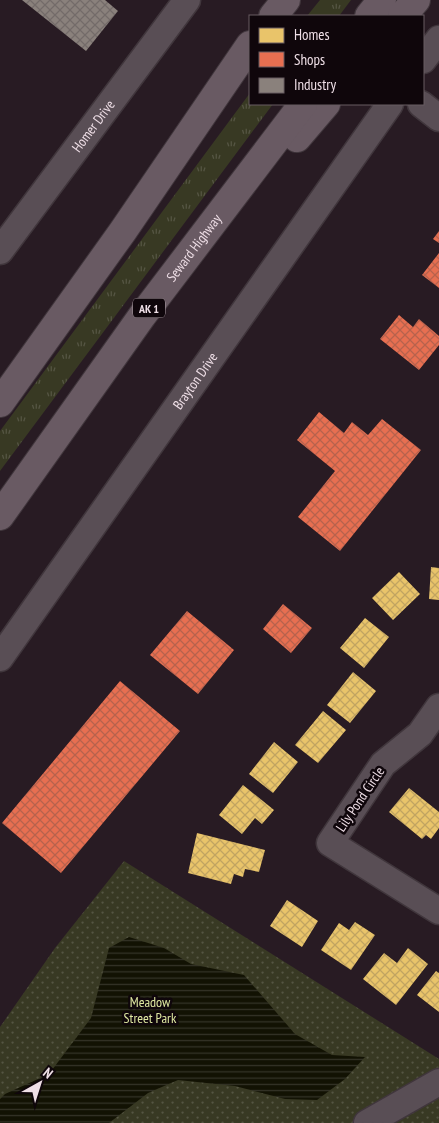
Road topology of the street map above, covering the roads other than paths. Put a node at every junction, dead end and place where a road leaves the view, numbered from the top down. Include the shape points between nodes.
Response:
1 (187, 0) edge
2 (277, 0) edge
3 (286, 0) edge
4 (382, 0) edge
5 (416, 0) edge
6 (269, 15) edge
7 (274, 15) edge
8 (371, 15) edge
9 (403, 15) edge
10 (439, 39) edge
11 (249, 46) edge
12 (424, 59) edge
13 (302, 105) edge
14 (325, 105) edge
15 (389, 105) edge
16 (423, 105) edge
17 (439, 118) edge
18 (0, 251) edge
19 (142, 316) junction
20 (0, 404) edge
21 (0, 516) edge
22 (0, 658) edge
23 (439, 707) edge
24 (439, 911) edge
25 (439, 1082) edge
26 (367, 1123) edge

1 - 18 street, Homer Drive
2 - 6 highway
3 - 7 highway
4 - 8 highway
5 - 9 highway
10 - 12 street
11 - 20 highway
13 - 19 highway, Seward Highway / AK 1
14 - 19 highway
15 - 22 street, Brayton Drive
16 - 17 street
19 - 21 highway, Seward Highway / AK 1
23 - 24 street, Lily Pond Circle via 420,734 383,764 330,843
25 - 26 street

